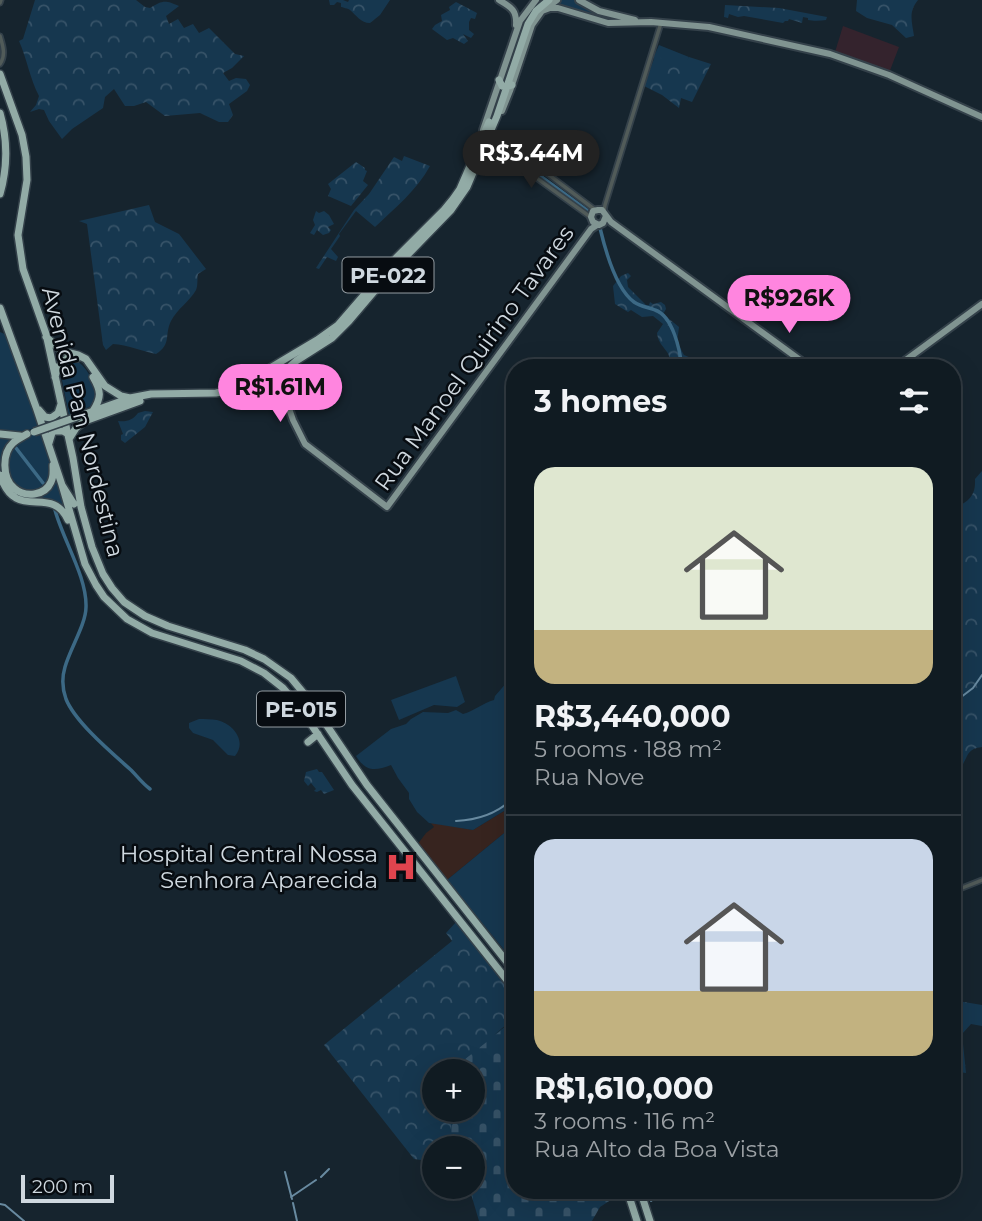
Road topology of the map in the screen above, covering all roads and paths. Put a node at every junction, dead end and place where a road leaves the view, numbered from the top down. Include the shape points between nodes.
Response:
1 (499, 0) edge
2 (549, 0) edge
3 (557, 0) edge
4 (579, 0) edge
5 (537, 1) edge
6 (518, 7) junction
7 (542, 11) junction
8 (651, 22) junction
9 (661, 23) junction
10 (529, 28) junction
11 (515, 34) junction
12 (0, 36) edge
13 (0, 64) edge
14 (0, 74) edge
15 (505, 85) junction
16 (0, 113) edge
17 (982, 117) edge
18 (491, 131) junction
19 (486, 142) junction
20 (0, 194) edge
21 (600, 217) junction
22 (982, 304) edge
23 (1, 309) edge
24 (0, 322) edge
25 (0, 331) edge
26 (9, 333) junction
27 (46, 337) junction
28 (798, 359) edge
29 (907, 359) edge
30 (290, 361) junction
31 (260, 374) junction
32 (278, 377) junction
33 (55, 379) junction
34 (265, 384) junction
35 (206, 392) junction
36 (283, 392) junction
37 (156, 393) junction
38 (130, 398) junction
39 (62, 404) junction
40 (36, 407) junction
41 (93, 411) junction
42 (31, 433) junction
43 (0, 434) edge
44 (68, 437) junction
45 (49, 444) junction
46 (53, 458) junction
47 (0, 475) edge
48 (62, 485) junction
49 (77, 503) junction
50 (81, 524) dead end
51 (75, 536) junction
52 (191, 633) junction
53 (204, 638) junction
54 (190, 645) junction
55 (199, 648) junction
56 (318, 734) junction
57 (308, 742) dead end
58 (356, 769) junction
59 (346, 775) junction
60 (982, 880) edge
61 (961, 888) edge
62 (470, 915) junction
63 (485, 941) dead end
64 (506, 961) edge
65 (506, 975) edge
66 (630, 1199) edge
67 (643, 1199) edge
68 (636, 1221) edge
69 (650, 1221) edge

1 - 6 main road
2 - 10 highway, PE-022 via 534,13
3 - 7 main road, PE-022
4 - 8 main road via 599,11
5 - 6 main road
5 - 11 main road via 522,17
5 - 15 highway, PE-022 via 526,18
6 - 11 main road
7 - 8 main road via 558,8 608,23
7 - 10 main road, PE-022
8 - 9 main road
9 - 17 main road via 730,31 841,56
9 - 21 street, Rua Manoel Quirino Tavares
10 - 15 highway, PE-022
11 - 15 main road
12 - 13 street via 4,54
14 - 27 highway, Avenida Pan Nordestina / PE-015 via 24,143 27,173 18,241
15 - 18 highway, PE-022
15 - 30 highway, PE-022 via 460,189 444,210 338,325
16 - 20 highway via 7,147
18 - 19 highway, PE-022
18 - 21 street
19 - 21 street
19 - 30 highway, PE-022 via 467,187 451,210 332,338
21 - 28 main road
21 - 36 main road, Rua Manoel Quirino Tavares via 387,507 305,444
22 - 29 main road
23 - 24 highway
23 - 26 highway, PE-015
25 - 26 highway
26 - 40 highway, PE-015
27 - 33 highway, Avenida Pan Nordestina / PE-015
27 - 38 highway via 62,351 86,359 105,386
30 - 31 highway, PE-022
30 - 32 highway, PE-022
31 - 34 highway via 258,380
31 - 35 highway, PE-022
32 - 34 highway, PE-022
32 - 36 main road
33 - 39 highway, Avenida Pan Nordestina / PE-015
33 - 41 highway via 63,360 83,361 101,392
34 - 35 highway, PE-022
34 - 36 main road
35 - 37 highway, PE-022
37 - 38 highway, PE-022
37 - 44 highway via 153,398 85,421
38 - 41 highway, PE-022
39 - 40 highway via 51,418
39 - 44 highway, Avenida Pan Nordestina / PE-015
40 - 45 highway, PE-015
41 - 42 highway, PE-022, bridge
42 - 43 highway, PE-022
42 - 46 highway via 13,442 7,452 5,466 11,486 29,494 44,490 52,481
44 - 45 highway via 54,430
44 - 49 highway, Avenida Pan Nordestina / PE-015
45 - 46 highway, PE-015
46 - 48 highway, PE-015
47 - 51 highway via 7,491 19,500 60,507
48 - 49 highway
48 - 51 highway, Avenida Pan Nordestina / PE-015
49 - 50 highway
49 - 52 highway, Avenida Pan Nordestina / PE-015 via 112,588 145,616
51 - 54 highway, Avenida Pan Nordestina / PE-015 via 91,577 111,604 152,633
52 - 53 highway, Avenida Pan Nordestina / PE-015
52 - 54 highway
53 - 55 highway
53 - 58 highway, Avenida Pan Nordestina / PE-015 via 245,650 285,673 311,702
54 - 55 highway, Avenida Pan Nordestina / PE-015
55 - 56 highway, Avenida Pan Nordestina / PE-015 via 241,661 274,680
56 - 57 highway
56 - 59 highway, Avenida Pan Nordestina / PE-015
58 - 59 highway via 348,768
58 - 62 highway, Avenida Pan Nordestina / PE-015
59 - 65 highway, Avenida Pan Nordestina / PE-015
60 - 61 street
62 - 63 highway
62 - 64 highway, Avenida Pan Nordestina / PE-015
66 - 68 highway
67 - 69 highway

